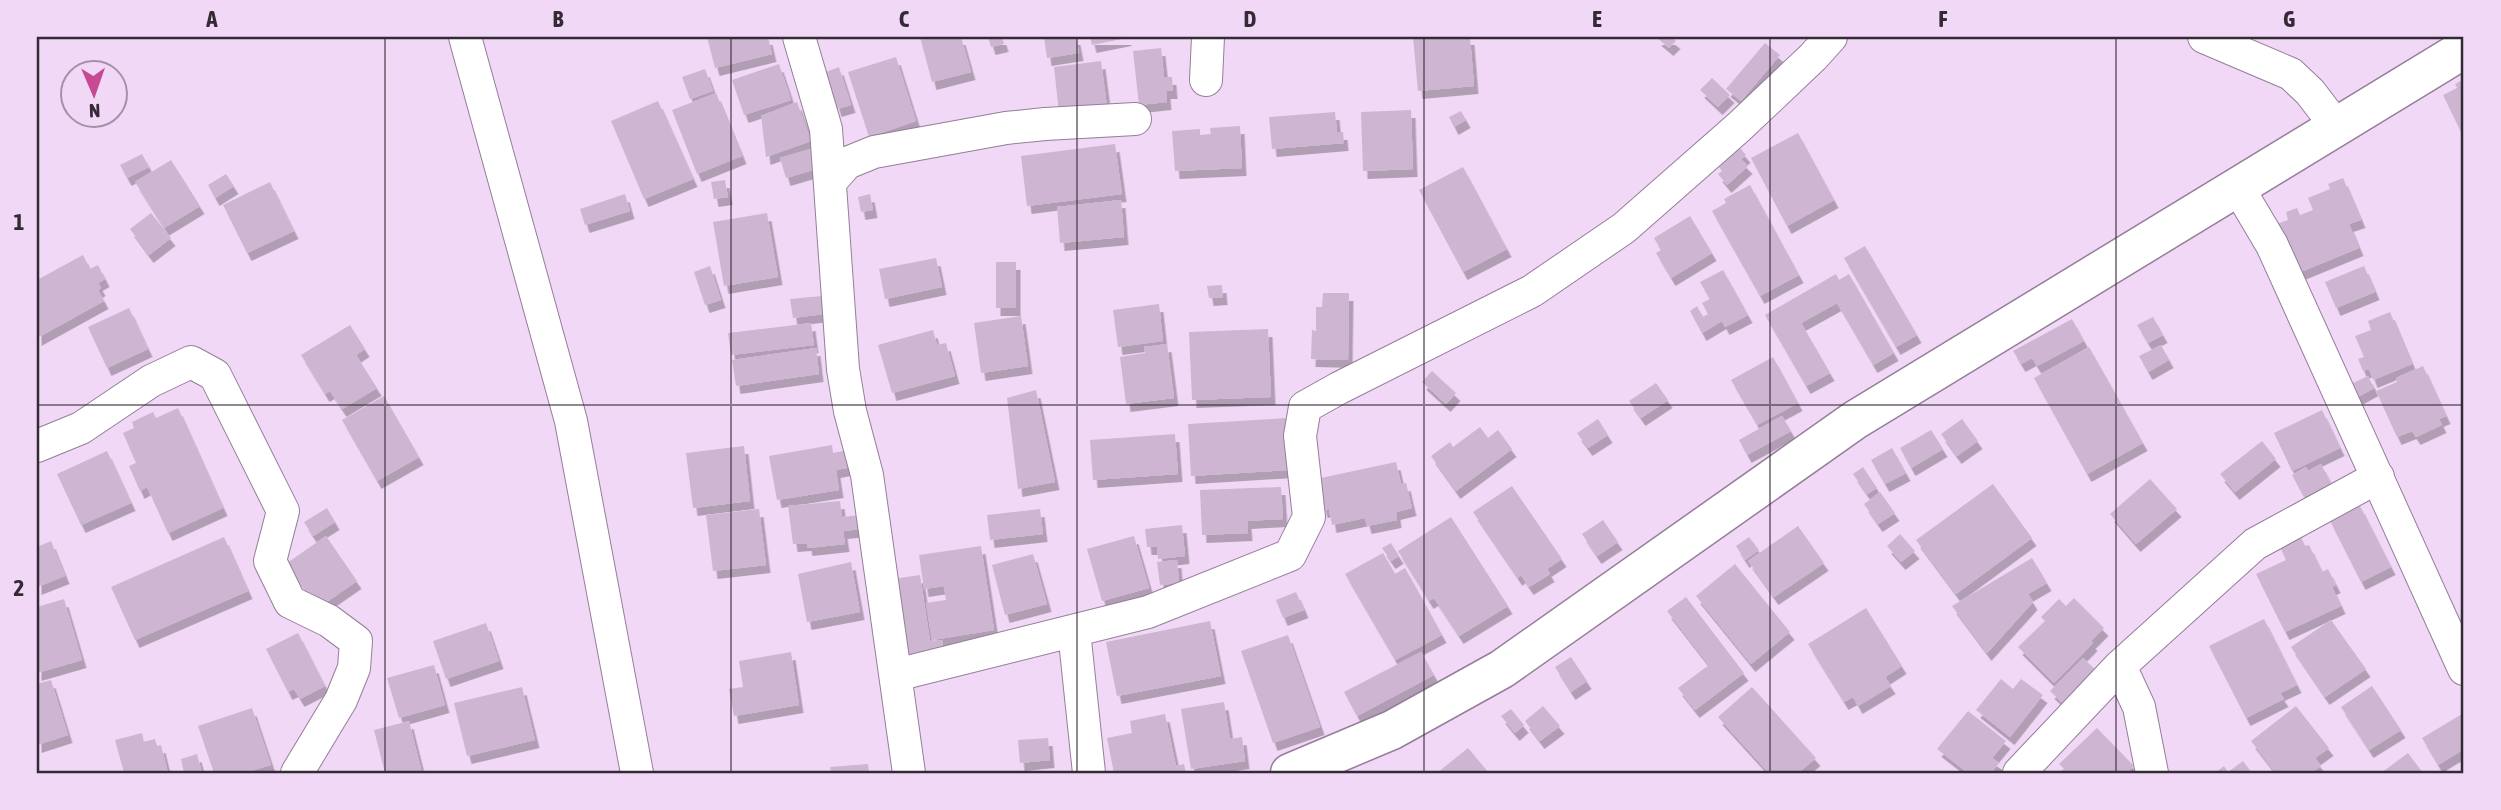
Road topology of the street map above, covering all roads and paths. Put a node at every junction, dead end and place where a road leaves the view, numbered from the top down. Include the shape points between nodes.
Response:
1 (465, 37) edge
2 (799, 37) edge
3 (1208, 37) edge
4 (1831, 37) edge
5 (2204, 37) edge
6 (2464, 49) edge
7 (1206, 80) dead end
8 (1135, 118) dead end
9 (2336, 125) junction
10 (831, 180) junction
11 (2237, 186) junction
12 (37, 446) edge
13 (2378, 477) junction
14 (1074, 631) junction
15 (2120, 666) junction
16 (2464, 669) edge
17 (896, 675) junction
18 (297, 773) edge
19 (637, 773) edge
20 (909, 773) edge
21 (1089, 773) edge
22 (1290, 773) edge
23 (2019, 773) edge
24 (2152, 773) edge

1 - 19 street via 571,421
2 - 10 street via 826,129
3 - 7 street
4 - 14 street via 1739,127 1612,236 1532,291 1305,407 1300,436 1309,517 1290,555 1148,612
5 - 9 street via 2291,74
6 - 9 street
8 - 10 street via 1006,128 874,152 848,163
9 - 11 street
10 - 17 street via 844,369 867,475
11 - 13 street via 2272,244
11 - 22 street via 1855,420 1502,669 1392,730
12 - 18 street via 80,428 150,381 191,362 215,375 283,511 270,561 290,602 329,621 356,642 354,668 341,700
13 - 15 street via 2255,544
13 - 16 street
14 - 17 street
14 - 21 street
15 - 23 street
15 - 24 street via 2139,707
17 - 20 street

